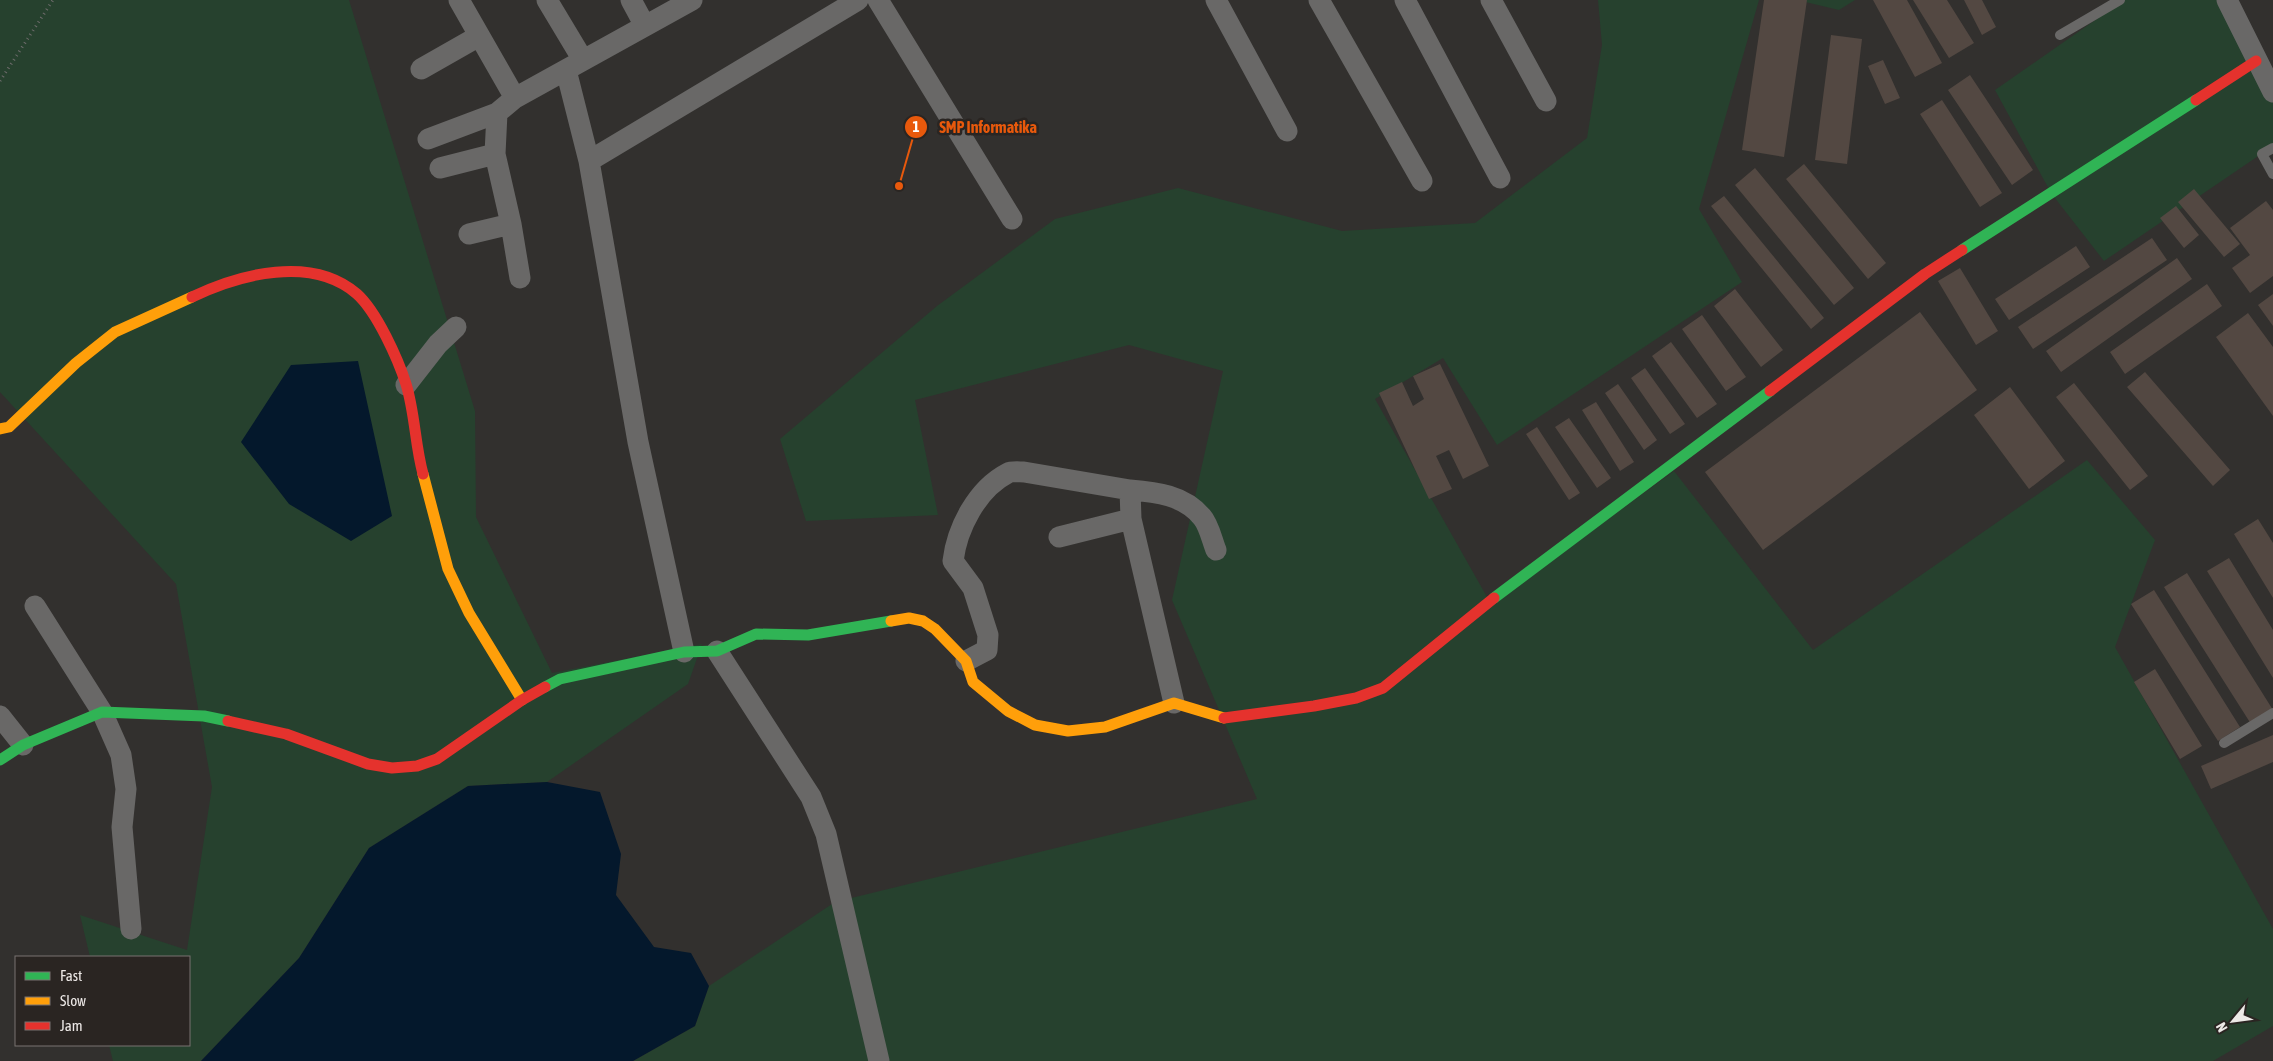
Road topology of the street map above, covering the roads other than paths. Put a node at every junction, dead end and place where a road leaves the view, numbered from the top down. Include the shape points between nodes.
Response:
1 (459, 0) edge
2 (547, 0) edge
3 (631, 0) edge
4 (692, 0) edge
5 (858, 0) edge
6 (878, 0) edge
7 (1216, 0) edge
8 (1319, 0) edge
9 (1405, 0) edge
10 (1491, 0) edge
11 (2120, 0) edge
12 (2227, 0) edge
13 (646, 26) junction
14 (2060, 34) dead end
15 (479, 36) junction
16 (2256, 60) junction
17 (575, 65) junction
18 (421, 69) dead end
19 (2273, 92) edge
20 (515, 98) junction
21 (1546, 101) dead end
22 (497, 113) junction
23 (1286, 131) dead end
24 (428, 139) dead end
25 (2273, 148) edge
26 (495, 154) junction
27 (589, 161) junction
28 (440, 168) dead end
29 (2273, 174) edge
30 (1500, 178) dead end
31 (1422, 181) dead end
32 (1012, 219) dead end
33 (511, 224) junction
34 (469, 234) dead end
35 (520, 278) dead end
36 (456, 327) dead end
37 (406, 385) junction
38 (0, 429) edge
39 (1130, 490) junction
40 (1131, 519) junction
41 (1059, 538) dead end
42 (1216, 550) dead end
43 (35, 606) dead end
44 (717, 651) junction
45 (684, 652) junction
46 (966, 661) junction
47 (522, 700) junction
48 (1174, 703) junction
49 (102, 712) junction
50 (2273, 713) edge
51 (0, 716) edge
52 (2224, 743) dead end
53 (23, 746) junction
54 (0, 760) edge
55 (131, 929) dead end
56 (879, 1061) edge

1 - 15 street
2 - 17 street
3 - 13 street
4 - 13 street
5 - 27 street
6 - 32 street
7 - 23 street
8 - 31 street
9 - 30 street
10 - 21 street
11 - 14 lane
12 - 16 street
13 - 17 street
15 - 18 street
15 - 20 street
16 - 19 street
16 - 48 street via 1925,274 1484,604 1383,688 1356,698 1314,706 1220,718
17 - 20 street
17 - 27 street
20 - 22 street
22 - 24 street
22 - 26 street
25 - 29 lane via 2262,154
26 - 28 street
26 - 33 street
27 - 45 street via 638,442
33 - 34 street
33 - 35 street
36 - 37 street via 438,344
37 - 38 street via 385,333 358,295 334,279 311,273 259,273 221,283 115,332 76,363 9,427
37 - 47 street via 418,455 448,569 469,613
39 - 40 street
39 - 42 street via 1176,497 1195,510 1204,518
39 - 46 street via 1009,472 984,491 971,508 955,547 953,561 973,588 988,635 987,650
40 - 41 street
40 - 48 street
43 - 49 street
44 - 45 street
44 - 46 street via 756,634 808,635 909,618 923,621 935,629
44 - 56 street via 811,797 826,834
45 - 47 street via 560,679
46 - 48 street via 973,682 1008,711 1035,724 1068,731 1105,727
47 - 49 street via 437,759 417,766 392,768 368,764 286,734 204,716
49 - 53 street
49 - 55 street via 121,755 126,789 122,827
50 - 52 lane
51 - 53 street
53 - 54 street

